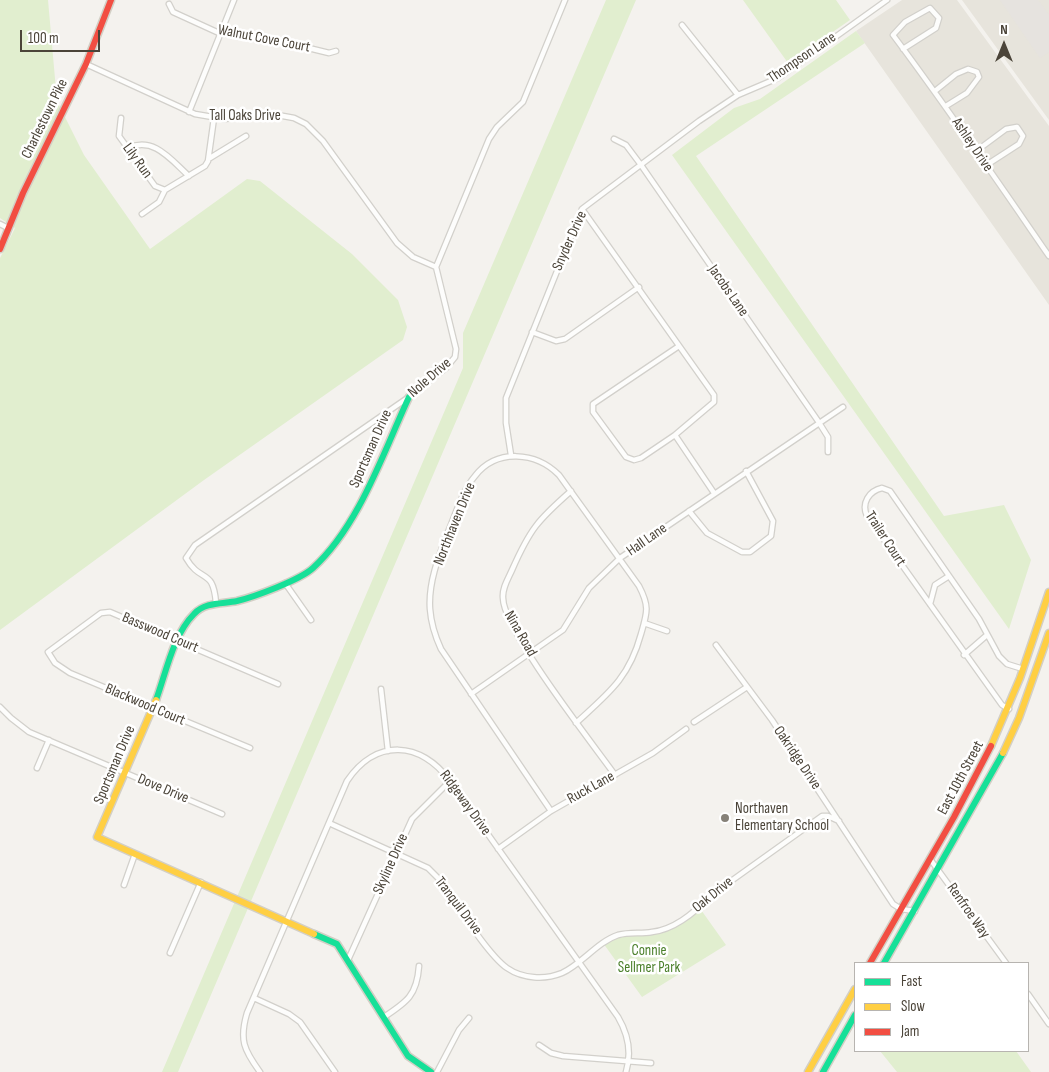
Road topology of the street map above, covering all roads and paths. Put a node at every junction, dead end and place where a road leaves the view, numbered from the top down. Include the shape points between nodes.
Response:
1 (111, 0) edge
2 (234, 0) edge
3 (565, 0) edge
4 (887, 0) edge
5 (169, 4) dead end
6 (682, 25) dead end
7 (220, 33) junction
8 (904, 49) junction
9 (336, 51) dead end
10 (86, 64) junction
11 (935, 91) junction
12 (738, 95) junction
13 (946, 106) junction
14 (189, 112) junction
15 (121, 118) dead end
16 (214, 118) junction
17 (246, 136) dead end
18 (614, 139) dead end
19 (128, 148) junction
20 (975, 152) junction
21 (210, 158) junction
22 (641, 164) junction
23 (985, 166) junction
24 (189, 176) junction
25 (166, 190) junction
26 (582, 209) junction
27 (142, 214) dead end
28 (0, 224) edge
29 (8, 228) junction
30 (0, 249) edge
31 (1049, 256) edge
32 (436, 267) junction
33 (638, 287) junction
34 (532, 332) junction
35 (680, 346) junction
36 (409, 397) junction
37 (843, 407) dead end
38 (819, 423) junction
39 (675, 435) junction
40 (828, 452) dead end
41 (511, 455) junction
42 (746, 471) junction
43 (571, 491) junction
44 (714, 493) junction
45 (688, 511) junction
46 (620, 558) junction
47 (949, 576) junction
48 (285, 583) junction
49 (1049, 592) edge
50 (216, 603) junction
51 (930, 604) junction
52 (312, 620) dead end
53 (644, 623) junction
54 (666, 631) dead end
55 (1049, 633) edge
56 (987, 634) junction
57 (178, 639) junction
58 (716, 645) dead end
59 (48, 652) joint
60 (530, 654) junction
61 (964, 655) junction
62 (1023, 670) junction
63 (278, 684) dead end
64 (747, 687) junction
65 (381, 689) dead end
66 (471, 694) junction
67 (0, 707) edge
68 (153, 709) junction
69 (1009, 709) junction
70 (694, 722) dead end
71 (576, 723) junction
72 (1002, 726) junction
73 (686, 729) dead end
74 (1013, 731) junction
75 (49, 740) junction
76 (250, 748) dead end
77 (388, 751) junction
78 (37, 768) dead end
79 (124, 772) junction
80 (615, 775) junction
81 (450, 781) junction
82 (552, 811) junction
83 (222, 814) dead end
84 (839, 821) junction
85 (329, 823) junction
86 (498, 849) junction
87 (396, 852) junction
88 (135, 854) junction
89 (930, 858) junction
90 (939, 869) junction
91 (201, 882) junction
92 (124, 885) dead end
93 (901, 909) junction
94 (914, 911) junction
95 (287, 920) junction
96 (170, 954) dead end
97 (348, 960) junction
98 (579, 961) junction
99 (871, 962) edge
100 (885, 962) edge
101 (1005, 962) edge
102 (419, 966) dead end
103 (854, 991) edge
104 (1029, 995) edge
105 (254, 998) junction
106 (384, 1016) junction
107 (854, 1017) edge
108 (469, 1018) dead end
109 (1049, 1024) edge
110 (539, 1045) dead end
111 (629, 1061) junction
112 (651, 1063) dead end
113 (260, 1072) edge
114 (335, 1072) edge
115 (431, 1072) edge
116 (437, 1072) edge
117 (626, 1072) edge
118 (808, 1072) edge
119 (823, 1072) edge

1 - 10 street, Charlestown Pike
2 - 7 street
3 - 32 street via 523,102 489,139
4 - 12 street, Thompson Lane via 778,78
5 - 7 street, Walnut Cove Court via 173,12
6 - 12 street
7 - 9 street, Walnut Cove Court via 284,42 329,53
7 - 14 street
8 - 8 street, Ashley Drive via 939,24 936,13 930,8 900,26 893,35
8 - 11 street, Ashley Drive
10 - 14 street, Tall Oaks Drive
10 - 29 street, Charlestown Pike
11 - 13 street, Ashley Drive
11 - 13 street via 962,71 977,72 979,77 973,87
12 - 22 street, Snyder Drive
13 - 20 street, Ashley Drive
14 - 16 street, Tall Oaks Drive
15 - 19 street, Lily Run via 119,136
16 - 21 street
16 - 32 street, Tall Oaks Drive via 272,114 286,115 306,124 323,141 397,243 413,257
17 - 21 street, Lily Run
18 - 22 street, Jacobs Lane via 626,145
19 - 24 street via 142,144 155,147
19 - 25 street, Lily Run via 155,186
20 - 23 street, Ashley Drive
20 - 23 street via 1006,129 1017,127 1021,131 1023,136 1019,144
21 - 24 street, Lily Run via 205,166
22 - 26 street, Snyder Drive
22 - 38 street, Jacobs Lane
23 - 31 street, Ashley Drive
24 - 25 street, Lily Run
25 - 27 street via 159,202
26 - 33 street
26 - 34 street, Snyder Drive
28 - 29 street
29 - 30 street, Charlestown Pike
32 - 36 street, Nole Drive via 456,349 455,358
33 - 34 street via 564,339 556,341
33 - 35 street
34 - 41 street, Snyder Drive via 506,398
35 - 39 street via 714,395 714,402
35 - 39 street via 593,404 593,412 626,458 641,458
36 - 48 street, Sportsman Drive via 349,526 310,570
36 - 50 street, Nole Drive via 195,545 186,558 196,572 206,576 214,585
37 - 38 street, Hall Lane
38 - 40 street, Jacobs Lane via 828,438
38 - 42 street, Hall Lane
39 - 44 street
41 - 43 street via 544,462 560,475
41 - 66 street, Northhaven Drive via 492,461 474,476 438,556 430,592 436,639
42 - 44 street, Hall Lane
42 - 45 street via 773,521 771,536 750,552 742,552 707,533
43 - 46 street
43 - 60 street, Nina Road via 531,530 503,592 508,621
44 - 45 street, Hall Lane
45 - 46 street, Hall Lane
46 - 53 street via 646,600
46 - 60 street, Hall Lane via 589,588 567,626
47 - 51 street via 935,585
47 - 51 street, Trailer Court via 890,491 882,488 870,494 864,508 866,516
47 - 56 street, Trailer Court
48 - 50 street, Sportsman Drive via 237,601
48 - 52 street
49 - 62 street, East 10th Street
50 - 57 street, Sportsman Drive via 195,612
51 - 61 street, Trailer Court
53 - 54 street
53 - 71 street via 629,669 615,687
55 - 74 street, East 10th Street
56 - 61 street
56 - 62 street, Trailer Court via 1007,664
57 - 59 street, Basswood Court via 110,612 102,613
57 - 63 street, Basswood Court
57 - 68 street, Sportsman Drive
58 - 64 street, Oakridge Drive
59 - 68 street, Blackwood Court via 55,663 70,673
60 - 66 street, Hall Lane
60 - 71 street, Nina Road
61 - 69 street, Trailer Court via 1002,705
62 - 69 street, East 10th Street
64 - 70 street
64 - 84 street, Oakridge Drive
65 - 77 street
66 - 82 street, Northhaven Drive
67 - 75 street, Dove Drive via 19,726
68 - 76 street, Blackwood Court
68 - 79 street, Sportsman Drive
69 - 72 street, East 10th Street
71 - 80 street, Nina Road
72 - 74 street
72 - 89 street, East 10th Street
73 - 80 street, Ruck Lane
74 - 90 street, East 10th Street via 984,791
75 - 78 street
75 - 79 street, Dove Drive
77 - 81 street, Ridgeway Drive via 404,750 424,756 434,762
77 - 85 street, Ridgeway Drive via 376,754 353,772
79 - 83 street, Dove Drive
79 - 88 street, Sportsman Drive via 97,837
80 - 82 street, Ruck Lane
81 - 86 street, Ridgeway Drive
81 - 87 street, Skyline Drive via 412,819
82 - 86 street, Ruck Lane
84 - 93 street, Oakridge Drive via 893,904
84 - 98 street, Oak Drive via 822,816 668,928 617,936
85 - 87 street, Tranquil Drive
85 - 95 street, Ridgeway Drive
86 - 98 street, Ridgeway Drive
87 - 97 street, Skyline Drive
87 - 98 street, Tranquil Drive via 421,863 438,878 506,967 533,977 551,977
88 - 91 street, Sportsman Drive
88 - 92 street
89 - 90 street, Renfroe Way
89 - 93 street, East 10th Street
90 - 94 street, East 10th Street
90 - 101 street, Renfroe Way
91 - 95 street, Sportsman Drive
91 - 96 street
93 - 94 street
93 - 99 street, East 10th Street
94 - 100 street, East 10th Street
95 - 97 street, Sportsman Drive via 337,944
95 - 105 street, Ridgeway Drive
97 - 106 street, Sportsman Drive
98 - 111 street, Ridgeway Drive via 624,1027
102 - 106 street via 415,991
103 - 118 street
104 - 109 street
105 - 113 street, Ridgeway Drive via 245,1019 242,1038 249,1057
105 - 114 street via 300,1022
106 - 115 street, Sportsman Drive via 408,1056
107 - 119 street
108 - 116 street
110 - 111 street via 563,1056
111 - 112 street
111 - 117 street, Ridgeway Drive

